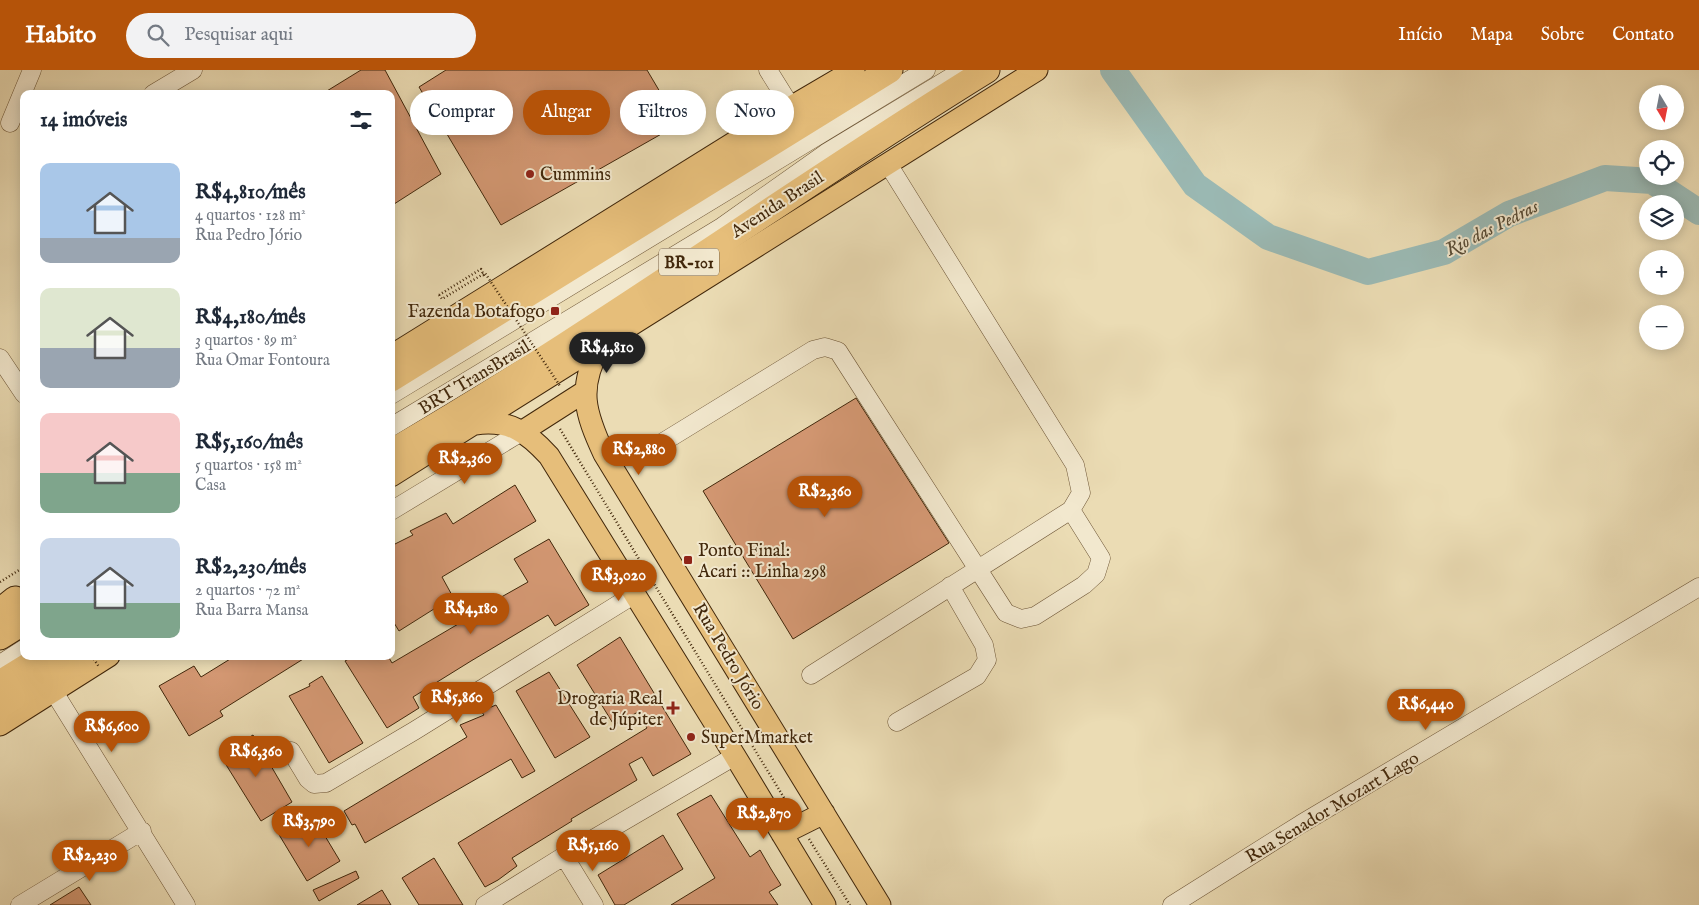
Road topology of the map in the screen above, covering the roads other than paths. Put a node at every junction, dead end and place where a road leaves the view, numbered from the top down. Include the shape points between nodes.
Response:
1 (32, 70) edge
2 (193, 70) edge
3 (768, 70) edge
4 (854, 70) edge
5 (890, 70) edge
6 (926, 70) edge
7 (963, 70) edge
8 (986, 70) edge
9 (1037, 70) edge
10 (24, 90) edge
11 (160, 90) edge
12 (780, 90) edge
13 (20, 100) edge
14 (794, 105) edge
15 (11, 123) edge
16 (746, 135) edge
17 (888, 164) junction
18 (600, 347) junction
19 (395, 354) edge
20 (0, 358) edge
21 (395, 377) edge
22 (20, 388) edge
23 (584, 392) junction
24 (395, 393) edge
25 (475, 424) junction
26 (395, 426) edge
27 (523, 431) junction
28 (660, 444) dead end
29 (395, 450) edge
30 (395, 474) edge
31 (395, 508) edge
32 (1071, 510) junction
33 (979, 568) junction
34 (950, 586) junction
35 (1699, 587) edge
36 (635, 594) junction
37 (20, 624) edge
38 (0, 637) edge
39 (20, 640) edge
40 (0, 652) edge
41 (20, 659) edge
42 (31, 660) edge
43 (95, 660) edge
44 (97, 660) edge
45 (0, 664) edge
46 (811, 675) dead end
47 (0, 683) edge
48 (54, 692) junction
49 (0, 706) edge
50 (897, 722) dead end
51 (0, 725) edge
52 (291, 751) dead end
53 (735, 756) junction
54 (824, 813) junction
55 (142, 831) junction
56 (782, 834) junction
57 (564, 856) junction
58 (20, 905) edge
59 (186, 905) edge
60 (485, 905) edge
61 (594, 905) edge
62 (825, 905) edge
63 (880, 905) edge
64 (1172, 905) edge

1 - 10 street
2 - 11 street
3 - 12 street
4 - 14 main road
5 - 21 highway
6 - 24 street, BRT TransBrasil
7 - 26 street, BRT TransBrasil via 826,153 720,228
8 - 29 highway, Avenida Brasil / BR-101 via 574,338
9 - 17 main road, Avenida Brasil
13 - 15 street
16 - 19 main road
17 - 18 main road, Avenida Brasil
17 - 32 street via 1075,465 1080,493
18 - 23 main road, Rua Pedro Jório via 587,374
18 - 25 main road, Avenida Brasil
20 - 22 street
23 - 27 main road
23 - 54 main road, Rua Pedro Jório via 589,417 604,454
25 - 27 main road via 505,424
25 - 30 main road, Avenida Brasil
27 - 31 street
27 - 36 main road via 549,456
28 - 33 street via 813,350 825,347 838,351
32 - 33 street
32 - 33 street via 1101,558 1096,574 1051,606 1035,616 1022,619 1006,613
33 - 34 street
34 - 46 street
34 - 50 street via 984,645 987,660 976,676
35 - 64 street, Rua Senador Mozart Lago via 1301,824
36 - 52 street via 326,783 314,784 308,780
36 - 53 main road
37 - 38 highway
39 - 40 street
41 - 45 street
42 - 47 highway
43 - 49 highway via 47,677
44 - 48 main road
48 - 51 main road
48 - 55 street
53 - 56 main road
53 - 57 street
54 - 56 main road
54 - 63 main road, Rua Pedro Jório
55 - 58 street
55 - 59 street
56 - 62 main road
57 - 60 street
57 - 61 street

